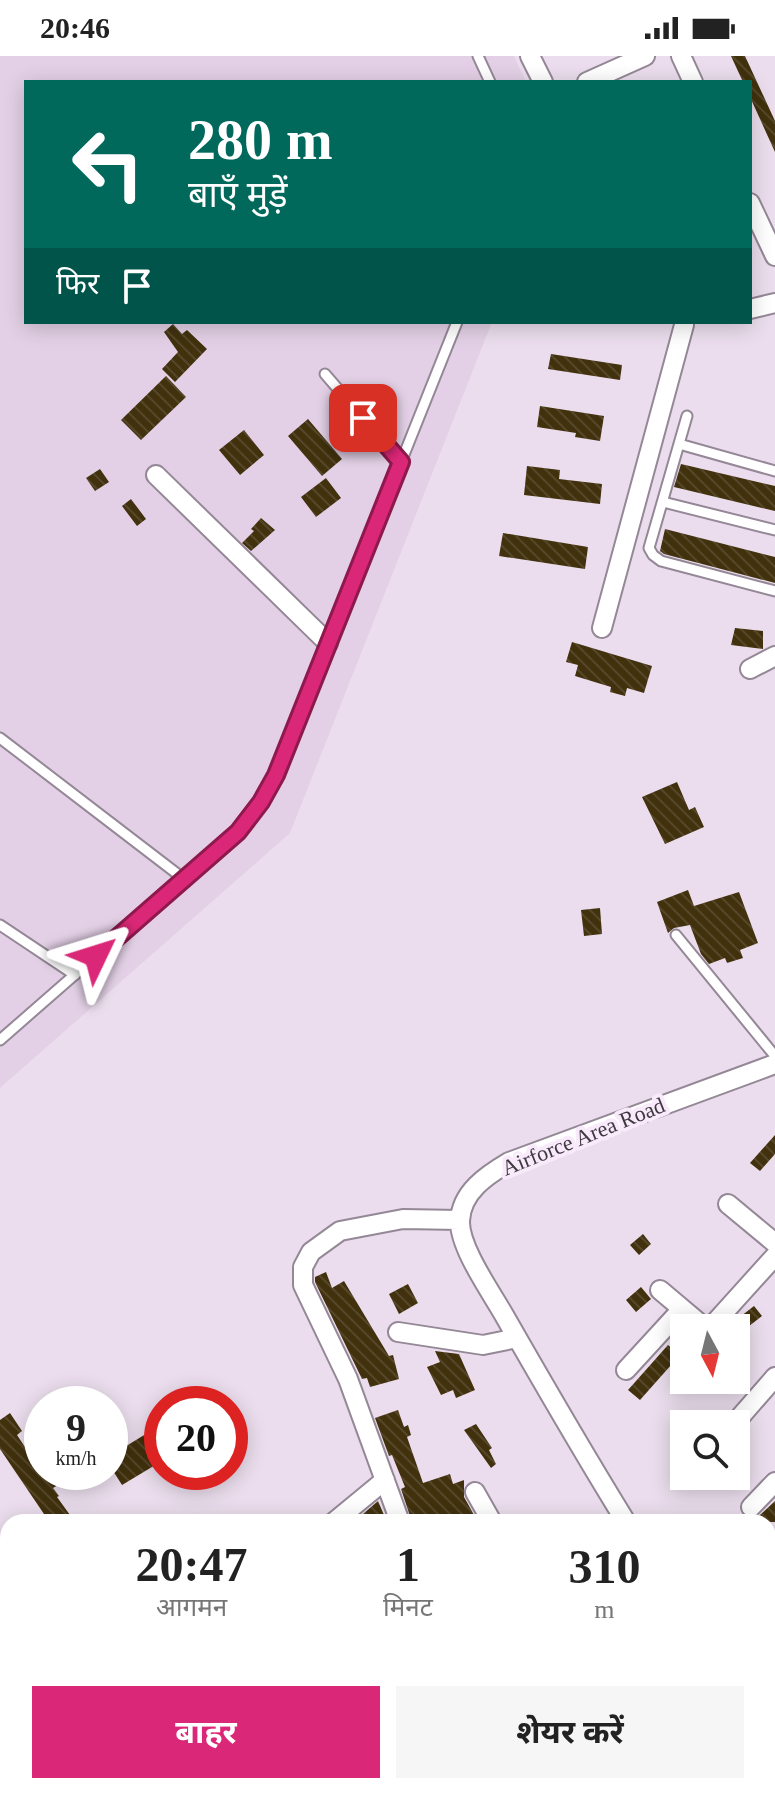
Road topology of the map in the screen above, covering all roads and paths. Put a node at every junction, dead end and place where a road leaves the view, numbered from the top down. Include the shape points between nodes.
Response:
1 (478, 56) edge
2 (530, 56) edge
3 (645, 56) edge
4 (681, 56) edge
5 (489, 80) edge
6 (542, 80) edge
7 (591, 80) edge
8 (692, 80) edge
9 (752, 207) edge
10 (775, 256) edge
11 (775, 303) edge
12 (752, 309) edge
13 (456, 324) edge
14 (685, 324) edge
15 (325, 374) dead end
16 (687, 416) dead end
17 (679, 444) junction
18 (401, 462) junction
19 (775, 471) edge
20 (156, 475) dead end
21 (663, 502) junction
22 (775, 530) edge
23 (775, 591) edge
24 (602, 628) dead end
25 (328, 643) junction
26 (775, 656) edge
27 (750, 669) dead end
28 (0, 738) edge
29 (184, 879) junction
30 (0, 925) edge
31 (676, 935) dead end
32 (75, 975) junction
33 (0, 1040) edge
34 (775, 1056) edge
35 (775, 1064) edge
36 (728, 1204) dead end
37 (460, 1220) junction
38 (775, 1243) edge
39 (775, 1256) edge
40 (660, 1290) dead end
41 (682, 1309) junction
42 (689, 1314) edge
43 (721, 1314) edge
44 (398, 1332) dead end
45 (517, 1338) junction
46 (626, 1370) dead end
47 (775, 1377) edge
48 (746, 1410) edge
49 (385, 1480) junction
50 (775, 1482) edge
51 (475, 1492) dead end
52 (751, 1507) dead end
53 (344, 1514) edge
54 (397, 1514) edge
55 (487, 1514) edge
56 (621, 1514) edge

1 - 5 lane
2 - 6 street
3 - 7 street
4 - 8 street
9 - 10 street
11 - 12 street
13 - 18 lane
14 - 24 street
15 - 18 lane
16 - 17 lane
17 - 19 lane
17 - 21 lane
18 - 25 lane
20 - 25 street
21 - 22 lane
21 - 23 lane via 650,539 653,555
25 - 29 lane via 261,802 238,832
26 - 27 street
28 - 29 lane
29 - 32 lane
30 - 32 lane
31 - 34 lane
32 - 33 lane
35 - 37 street, Airforce Area Road via 509,1162 475,1186
36 - 38 street
37 - 45 street via 476,1265
37 - 49 street via 403,1219 340,1231 311,1252 303,1267 303,1285 348,1379
39 - 43 street
40 - 41 street
41 - 42 street
41 - 46 street
44 - 45 street via 483,1345
45 - 56 street
47 - 48 street
49 - 53 street
49 - 54 street
50 - 52 street
51 - 55 street

